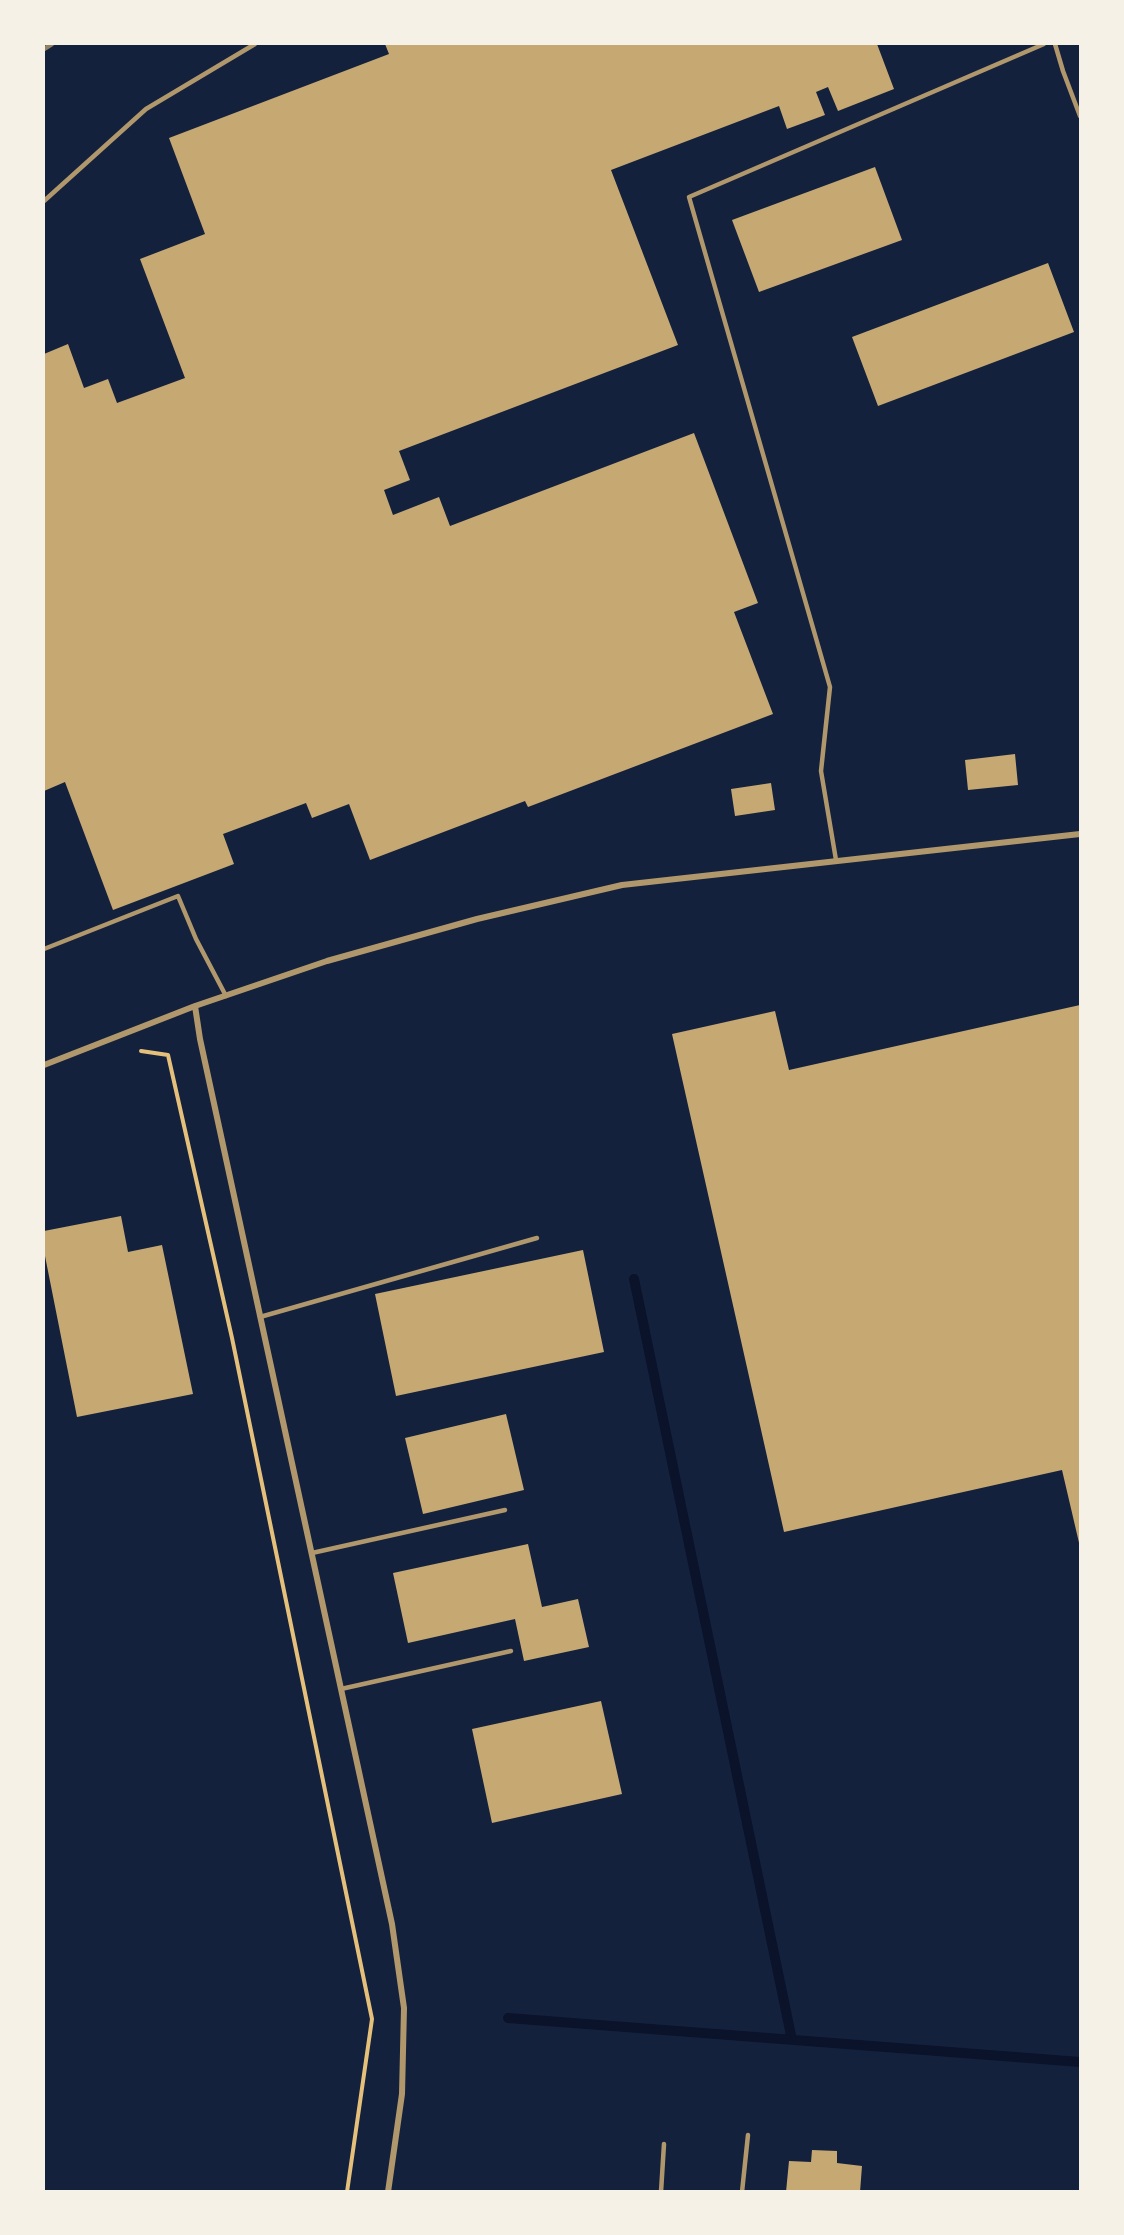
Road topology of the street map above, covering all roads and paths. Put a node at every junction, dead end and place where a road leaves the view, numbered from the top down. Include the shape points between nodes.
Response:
1 (255, 44) edge
2 (1044, 44) edge
3 (1055, 44) edge
4 (1080, 116) edge
5 (44, 201) edge
6 (1080, 834) edge
7 (836, 860) junction
8 (44, 949) edge
9 (226, 996) junction
10 (195, 1006) junction
11 (121, 1035) junction
12 (44, 1065) edge
13 (537, 1238) dead end
14 (260, 1317) junction
15 (505, 1510) dead end
16 (312, 1553) junction
17 (511, 1651) dead end
18 (341, 1689) junction
19 (748, 2135) dead end
20 (664, 2144) dead end
21 (347, 2192) edge
22 (388, 2192) edge
23 (661, 2192) edge
24 (742, 2192) edge

1 - 5 lane via 147,109
2 - 7 lane via 689,197 830,687 821,771
3 - 4 lane
6 - 7 street
7 - 9 street via 622,885 477,919 327,961
8 - 9 lane via 178,896
9 - 10 street
10 - 11 street
10 - 14 street
11 - 12 street
11 - 21 path via 125,1048 168,1055 232,1338 372,2019
13 - 14 lane
14 - 16 street
15 - 16 lane
16 - 18 street
17 - 18 lane
18 - 22 street via 392,1924 404,2008 402,2094
19 - 24 lane
20 - 23 lane

